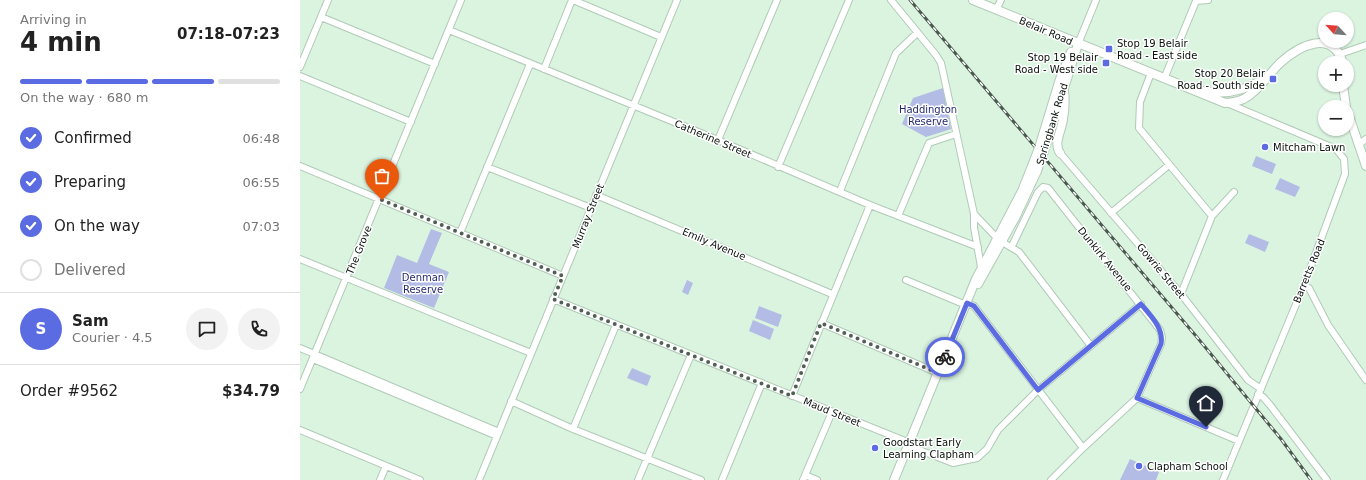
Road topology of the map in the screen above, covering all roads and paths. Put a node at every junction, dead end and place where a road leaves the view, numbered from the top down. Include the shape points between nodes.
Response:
1 (328, 0) edge
2 (461, 0) edge
3 (572, 0) edge
4 (677, 0) edge
5 (777, 0) edge
6 (849, 0) edge
7 (891, 0) edge
8 (973, 0) edge
9 (1001, 0) edge
10 (1096, 0) edge
11 (1195, 0) edge
12 (1208, 0) edge
13 (996, 10) junction
14 (321, 17) junction
15 (449, 30) junction
16 (917, 32) junction
17 (661, 37) junction
18 (1062, 37) junction
19 (1078, 44) junction
20 (1366, 45) edge
21 (1340, 54) joint
22 (435, 64) junction
23 (530, 64) junction
24 (1064, 65) junction
25 (300, 67) edge
26 (544, 69) junction
27 (1151, 73) junction
28 (300, 76) edge
29 (1268, 76) junction
30 (1164, 79) junction
31 (1064, 87) junction
32 (1186, 87) junction
33 (1208, 92) junction
34 (1240, 101) junction
35 (1225, 103) junction
36 (633, 106) junction
37 (1249, 112) junction
38 (411, 122) junction
39 (1354, 132) edge
40 (956, 134) junction
41 (1059, 134) junction
42 (1048, 138) junction
43 (1366, 139) edge
44 (718, 140) junction
45 (1358, 145) junction
46 (1042, 150) junction
47 (1060, 153) joint
48 (1169, 165) junction
49 (300, 166) edge
50 (1366, 166) edge
51 (487, 167) junction
52 (778, 167) junction
53 (840, 191) junction
54 (1234, 192) dead end
55 (596, 195) junction
56 (380, 199) junction
57 (870, 205) junction
58 (591, 208) junction
59 (1111, 213) junction
60 (974, 214) junction
61 (898, 216) junction
62 (1212, 216) junction
63 (460, 233) junction
64 (1000, 240) junction
65 (1012, 246) junction
66 (978, 247) junction
67 (300, 259) edge
68 (981, 267) junction
69 (563, 276) junction
70 (347, 278) junction
71 (906, 280) dead end
72 (1304, 285) junction
73 (973, 289) junction
74 (832, 294) junction
75 (1181, 294) junction
76 (553, 299) junction
77 (967, 304) junction
78 (1141, 304) junction
79 (821, 323) junction
80 (616, 325) junction
81 (1091, 346) junction
82 (300, 348) edge
83 (531, 353) junction
84 (691, 355) junction
85 (314, 357) junction
86 (938, 373) junction
87 (1366, 380) edge
88 (762, 384) junction
89 (300, 389) edge
90 (1038, 390) junction
91 (1259, 392) junction
92 (792, 396) junction
93 (1137, 398) junction
94 (511, 401) junction
95 (832, 412) junction
96 (573, 428) junction
97 (300, 430) edge
98 (498, 434) junction
99 (1239, 441) junction
100 (909, 444) junction
101 (1083, 448) junction
102 (647, 458) junction
103 (386, 466) junction
104 (804, 478) edge
105 (480, 479) edge
106 (380, 480) edge
107 (420, 480) edge
108 (487, 480) edge
109 (638, 480) edge
110 (701, 480) edge
111 (722, 480) edge
112 (816, 480) edge
113 (894, 480) edge
114 (1051, 480) edge
115 (1223, 480) edge
116 (1327, 480) edge

1 - 14 street
2 - 15 street, The Grove
3 - 17 street
3 - 26 street
4 - 17 street, Murray Street
5 - 44 street
6 - 52 street
7 - 16 street
8 - 13 main road, Belair Road
9 - 13 street
10 - 19 street
11 - 12 street
11 - 30 street
13 - 18 main road, Belair Road
14 - 22 street
14 - 25 street
15 - 22 street, The Grove
15 - 23 street, Catherine Street
16 - 40 street via 941,63
16 - 53 street via 896,53
17 - 36 street, Murray Street
18 - 19 main road, Belair Road
18 - 24 main road via 1067,49
19 - 24 main road, Springbank Road
19 - 27 main road, Belair Road
19 - 31 main road, Springbank Road
20 - 21 street
21 - 29 main road, Belair Road via 1331,44 1312,44 1281,62
22 - 38 street, The Grove
23 - 26 street, Catherine Street
23 - 51 street
24 - 46 main road, Springbank Road
26 - 36 street, Catherine Street
27 - 30 main road, Belair Road
27 - 48 street via 1140,102 1139,128
28 - 38 street
29 - 33 main road, Belair Road via 1237,91
29 - 34 main road, Belair Road via 1256,90
30 - 32 main road, Belair Road
31 - 41 main road via 1063,120
31 - 42 main road, Springbank Road
32 - 33 main road, Belair Road
32 - 35 main road, Belair Road
33 - 34 main road
34 - 35 main road, Belair Road
34 - 37 street, Barretts Road
35 - 37 street, Barretts Road
36 - 44 street, Catherine Street
36 - 55 street, Murray Street
37 - 72 street, Barretts Road via 1336,149 1344,159 1344,182
38 - 56 street, The Grove
39 - 45 main road
40 - 60 street
40 - 61 street via 929,143
41 - 42 main road
41 - 47 main road via 1057,146
42 - 46 main road, Springbank Road
43 - 45 street
44 - 52 street, Catherine Street
45 - 50 main road
46 - 64 main road, Springbank Road, bridge
47 - 59 street, Gowrie Street
48 - 59 street
48 - 62 street
49 - 56 street
51 - 58 street
51 - 63 street
52 - 53 street, Catherine Street
53 - 57 street, Catherine Street
54 - 62 street
55 - 58 street, Murray Street
55 - 74 street, Emily Avenue
56 - 63 street
56 - 70 street, The Grove
57 - 61 street, Catherine Street
57 - 74 street
58 - 69 street, Murray Street
59 - 75 street, Gowrie Street
60 - 64 street
60 - 66 street
61 - 66 street, Catherine Street
62 - 75 street
63 - 69 street
64 - 65 street
64 - 68 main road, Springbank Road
64 - 73 main road, Springbank Road via 981,281
65 - 78 street, Dunkirk Avenue via 1038,192 1043,187 1048,188
65 - 81 street
66 - 68 street
67 - 70 street
68 - 73 main road, Springbank Road
69 - 76 street, Murray Street
70 - 83 street
70 - 85 street, The Grove
71 - 77 street
72 - 87 street via 1309,288 1328,325
72 - 91 street, Barretts Road
73 - 77 main road, Springbank Road
74 - 79 street
75 - 91 street, Gowrie Street
76 - 80 street, Maud Street
76 - 83 street, Murray Street
77 - 86 main road, Springbank Road
77 - 90 street via 974,306
78 - 81 street, Maud Street
78 - 93 street, Dunkirk Avenue via 1160,330 1162,337
79 - 86 street
79 - 92 street
80 - 84 street, Maud Street
80 - 96 street
81 - 90 street, Maud Street
82 - 85 street
83 - 94 street, Murray Street
84 - 88 street, Maud Street
84 - 102 street
85 - 89 street, The Grove
85 - 98 street
86 - 100 main road, Springbank Road
88 - 92 street, Maud Street
88 - 111 street
90 - 100 street, Maud Street via 998,430 987,449 977,458 953,463
90 - 101 street
91 - 99 street, Barretts Road
91 - 116 street, Gowrie Street
92 - 95 street, Maud Street
93 - 99 street
93 - 101 street
94 - 96 street
94 - 98 street, Murray Street
95 - 100 street, Maud Street
95 - 104 street
96 - 102 street
97 - 103 street
98 - 105 street, Murray Street
99 - 115 street, Barretts Road
100 - 113 main road, Springbank Road
101 - 114 street
102 - 109 street
102 - 110 street
103 - 106 street
103 - 107 street
104 - 112 street
105 - 108 street

